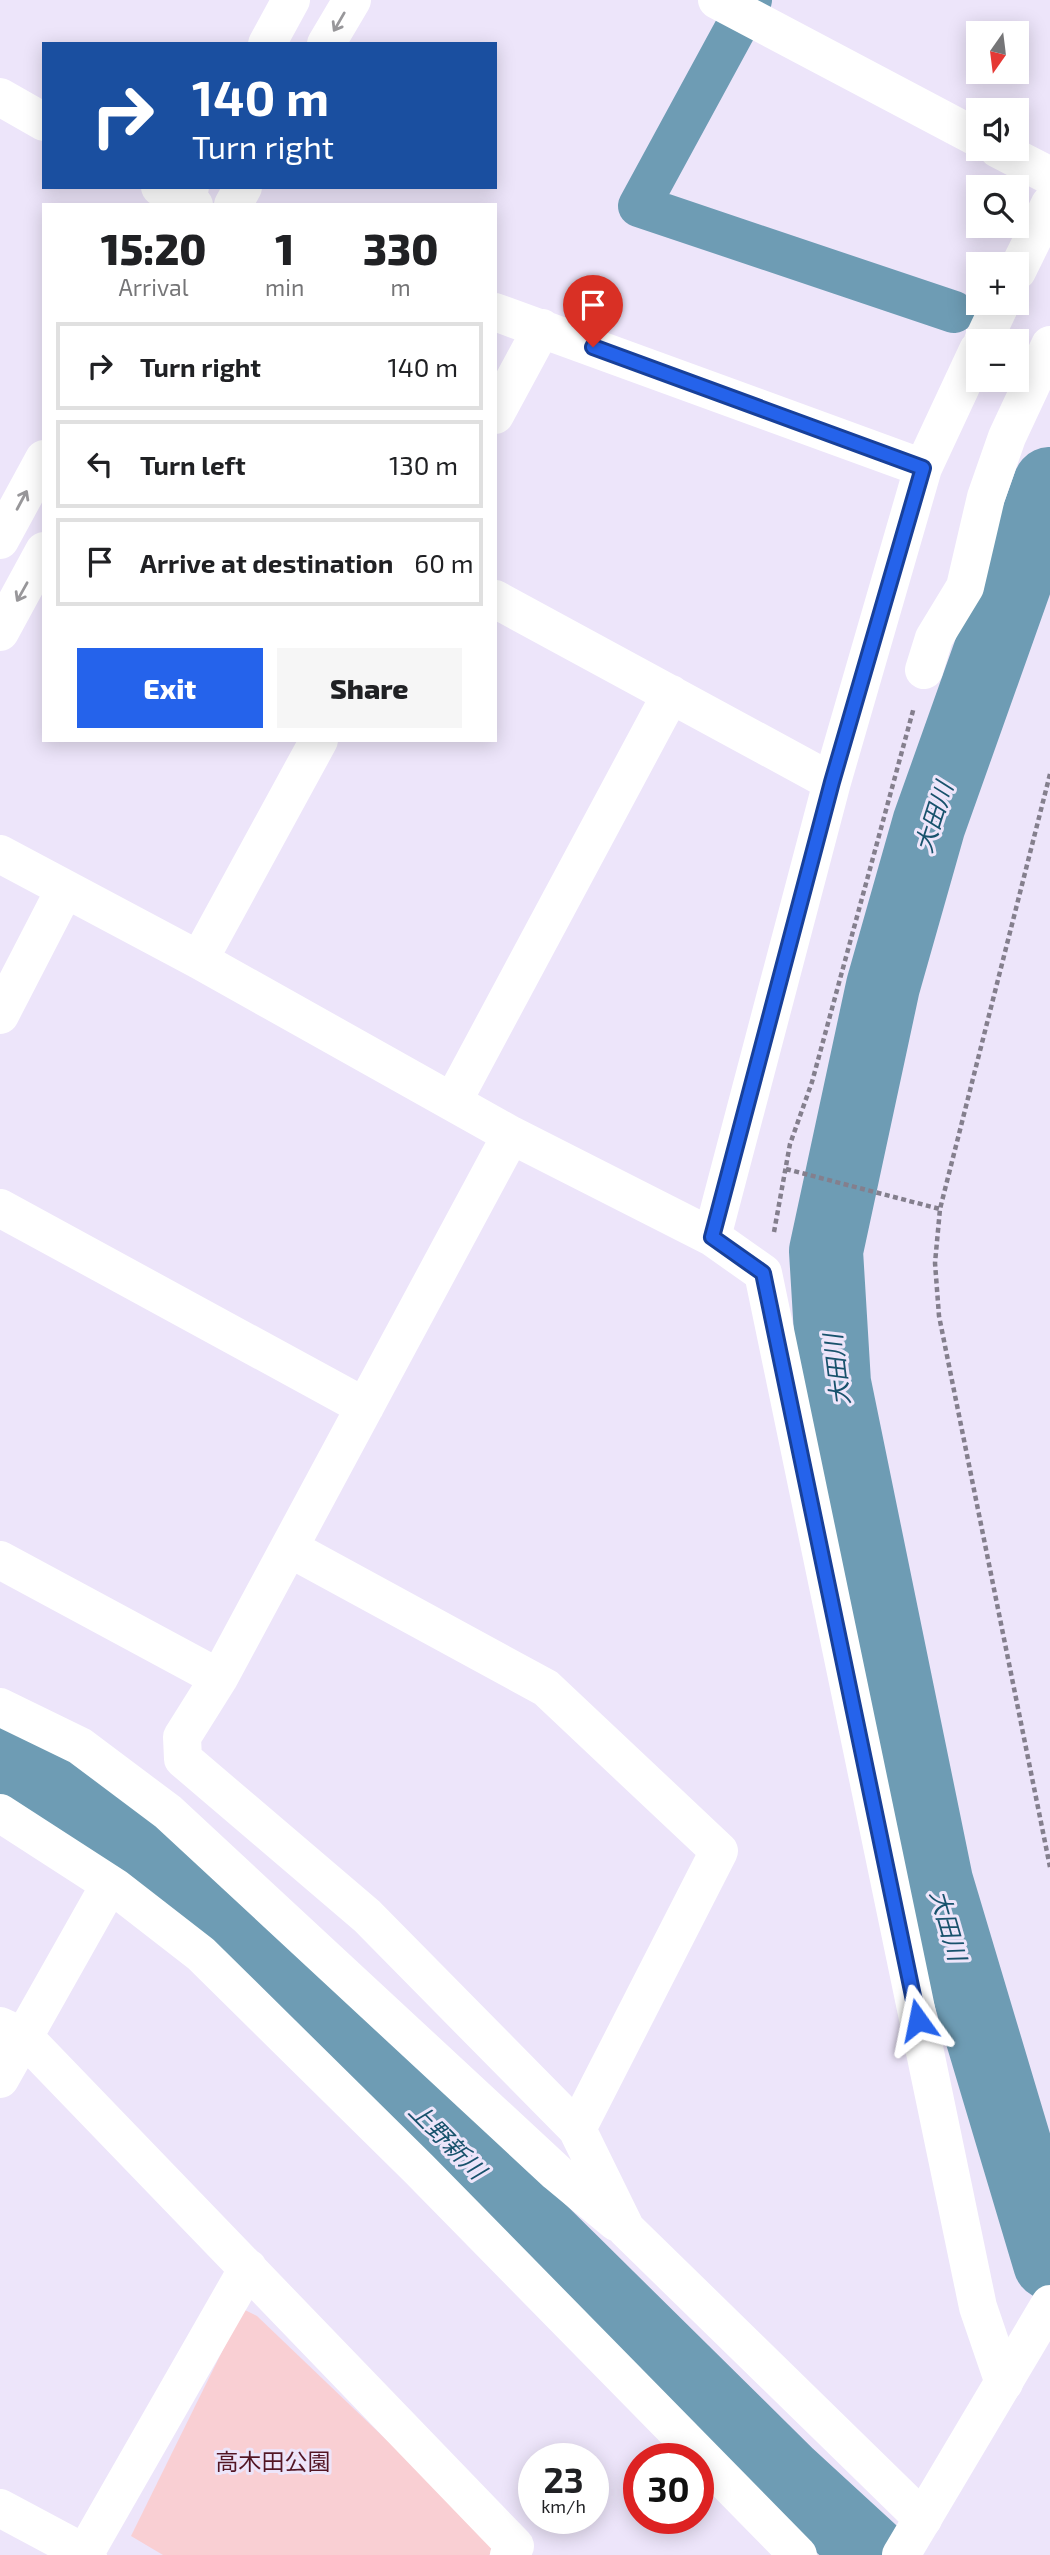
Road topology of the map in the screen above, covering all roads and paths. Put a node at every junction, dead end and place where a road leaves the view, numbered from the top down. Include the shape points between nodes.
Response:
1 (291, 0) edge
2 (352, 0) edge
3 (717, 0) edge
4 (268, 42) edge
5 (327, 42) edge
6 (0, 97) edge
7 (42, 120) edge
8 (966, 132) edge
9 (1021, 161) edge
10 (1050, 176) edge
11 (1050, 204) edge
12 (1026, 252) edge
13 (497, 313) edge
14 (542, 328) junction
15 (1050, 345) edge
16 (966, 376) edge
17 (497, 411) edge
18 (42, 463) edge
19 (923, 468) junction
20 (0, 540) edge
21 (42, 555) edge
22 (497, 601) edge
23 (0, 632) edge
24 (924, 670) joint
25 (671, 694) junction
26 (318, 742) edge
27 (1050, 774) edge
28 (832, 782) junction
29 (0, 854) edge
30 (65, 888) junction
31 (199, 960) junction
32 (0, 1015) edge
33 (453, 1101) junction
34 (511, 1135) junction
35 (786, 1169) junction
36 (0, 1208) edge
37 (940, 1209) junction
38 (712, 1237) junction
39 (763, 1273) junction
40 (365, 1407) junction
41 (289, 1548) junction
42 (0, 1560) edge
43 (219, 1678) junction
44 (0, 1707) edge
45 (0, 1813) edge
46 (1050, 1867) edge
47 (110, 1884) junction
48 (12, 2032) edge
49 (0, 2079) edge
50 (578, 2129) junction
51 (626, 2230) junction
52 (248, 2268) junction
53 (1050, 2304) edge
54 (1004, 2383) junction
55 (0, 2508) edge
56 (909, 2541) edge
57 (87, 2554) edge
58 (509, 2555) edge
59 (798, 2555) edge

1 - 4 street
2 -> 5 street
3 - 8 street
6 - 7 street
9 - 10 street
11 - 12 street
13 - 14 street
14 - 17 street
14 - 19 street
15 - 24 street via 1007,437 986,497 965,587 934,638
16 - 19 street
20 -> 18 street
19 - 28 street
21 -> 23 street
22 - 25 street
24 - 35 path
25 - 28 street
25 - 33 street
26 - 31 street
27 - 37 path
28 - 38 street
29 - 30 street
30 - 31 street
30 - 32 street
31 - 33 street
33 - 34 street
34 - 38 street
34 - 40 street
35 - 37 path
35 - 39 path
36 - 40 street
37 - 46 path via 935,1263 939,1316
38 - 39 street
39 - 54 street via 978,2307
40 - 41 street
41 - 43 street
41 - 50 street via 546,1688 719,1851
42 - 43 street
43 - 50 street via 182,1737 183,1759 367,1916
44 - 51 street via 80,1746 168,1812 557,2173
45 - 47 street
47 - 48 street
47 - 59 street via 201,1954
48 - 49 street
48 - 52 street
50 - 51 street
51 - 56 street
52 - 57 street
52 - 58 street via 515,2546
53 - 54 street
54 - 56 street
55 - 57 street

